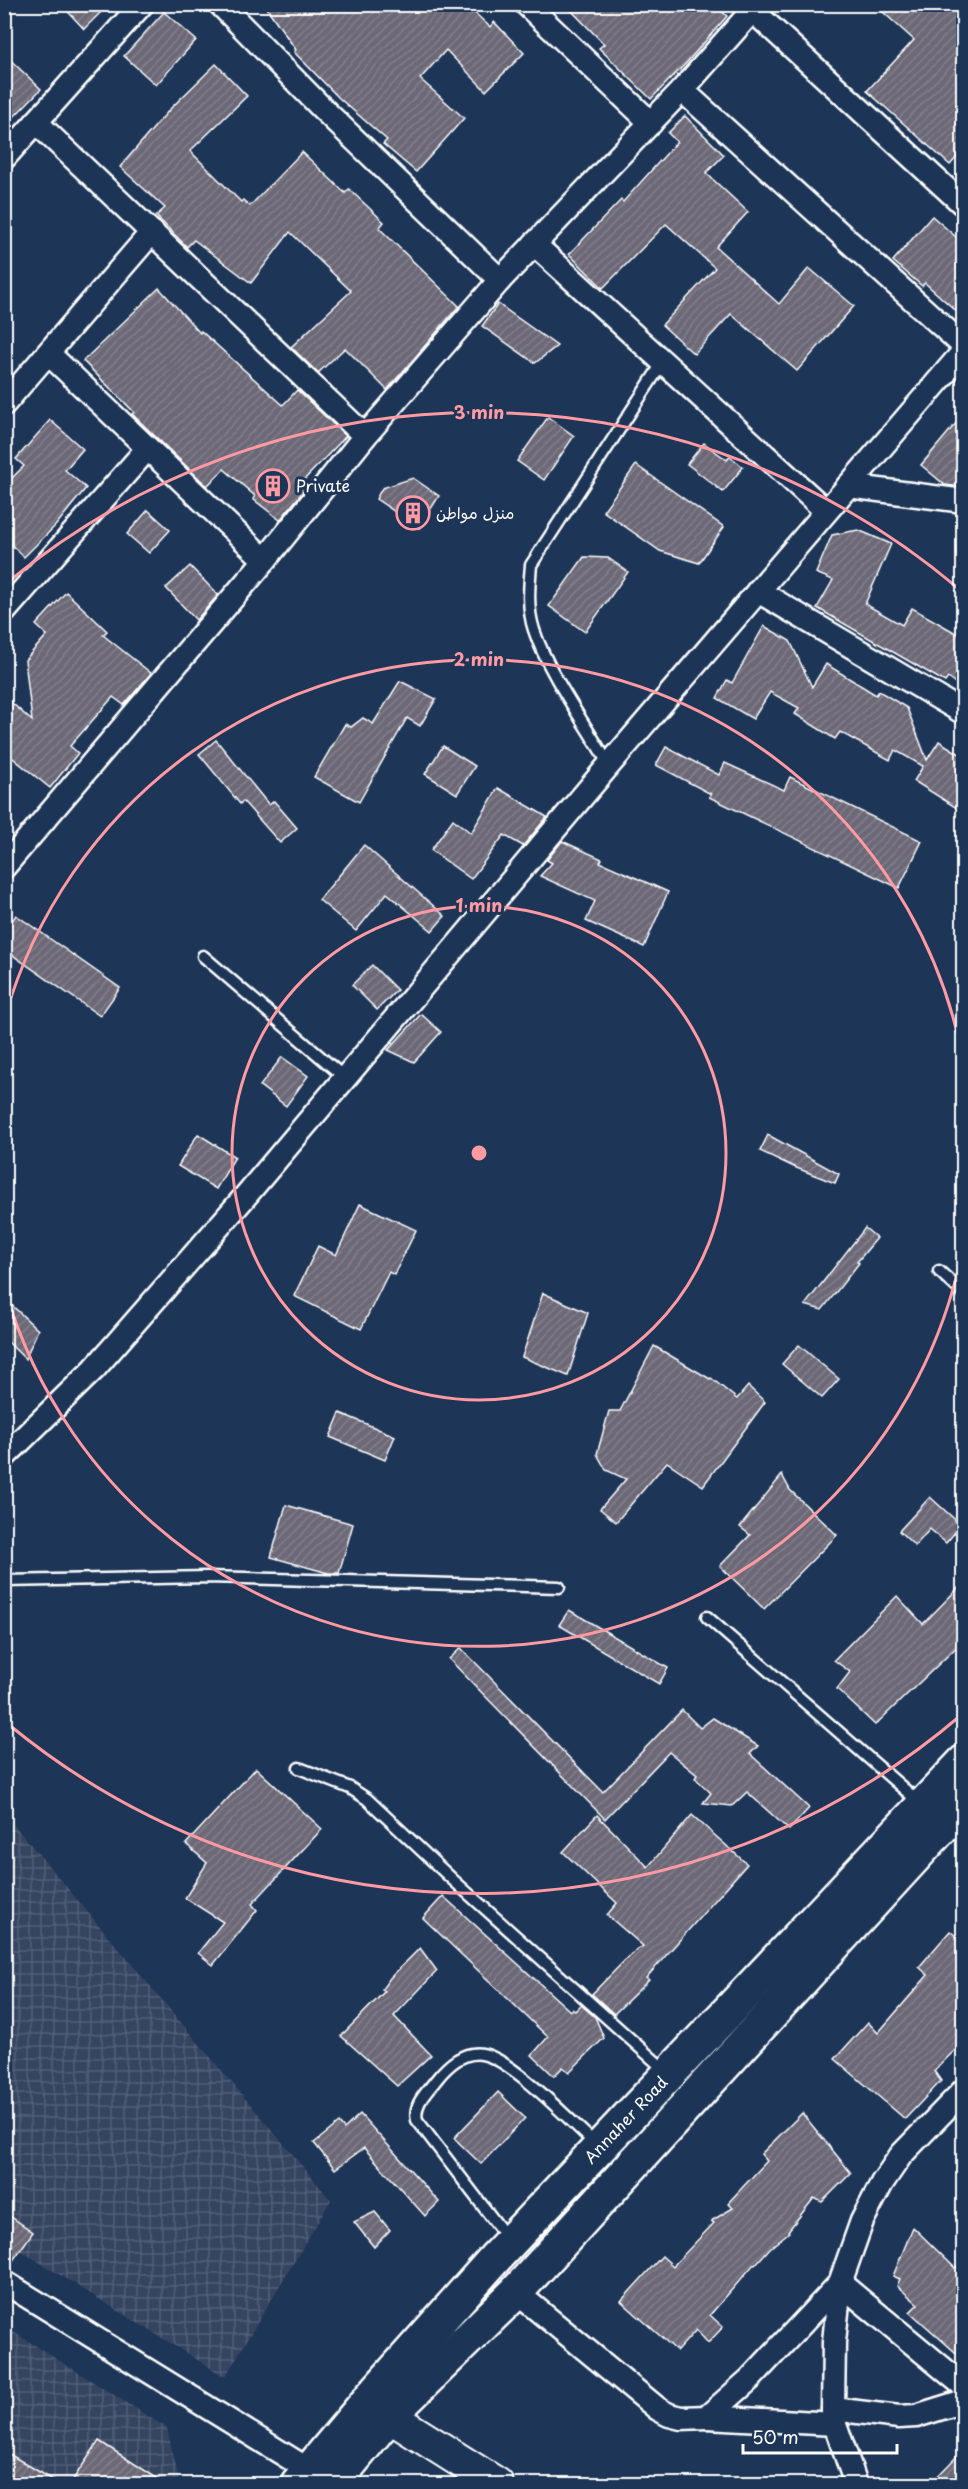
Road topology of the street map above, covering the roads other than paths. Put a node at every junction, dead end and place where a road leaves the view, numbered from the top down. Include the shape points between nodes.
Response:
1 (142, 4) edge
2 (220, 4) edge
3 (526, 4) edge
4 (755, 8) edge
5 (682, 90) junction
6 (36, 122) junction
7 (651, 123) junction
8 (4, 158) edge
9 (963, 205) edge
10 (152, 232) junction
11 (534, 244) junction
12 (501, 280) junction
13 (963, 346) edge
14 (963, 351) edge
15 (49, 354) junction
16 (663, 362) junction
17 (4, 404) edge
18 (365, 436) junction
19 (147, 449) junction
20 (848, 486) junction
21 (963, 501) edge
22 (826, 511) junction
23 (265, 560) junction
24 (758, 591) junction
25 (4, 612) edge
26 (963, 713) edge
27 (609, 765) junction
28 (4, 867) edge
29 (203, 956) dead end
30 (345, 1078) junction
31 (939, 1271) dead end
32 (963, 1294) edge
33 (4, 1457) edge
34 (4, 1581) edge
35 (559, 1587) dead end
36 (707, 1617) dead end
37 (963, 1762) edge
38 (299, 1768) dead end
39 (963, 1803) edge
40 (923, 1805) junction
41 (669, 2073) junction
42 (963, 2090) edge
43 (599, 2147) junction
44 (510, 2242) junction
45 (4, 2282) edge
46 (840, 2283) junction
47 (516, 2292) junction
48 (963, 2386) edge
49 (963, 2401) edge
50 (389, 2415) junction
51 (834, 2416) junction
52 (707, 2417) junction
53 (313, 2480) edge
54 (497, 2484) edge
55 (856, 2484) edge

1 - 6 street
2 - 12 street
3 - 7 street
4 - 5 street
4 - 9 street
5 - 7 street
5 - 13 street
6 - 8 street
6 - 10 street
7 - 11 street
10 - 15 street
10 - 18 street
11 - 12 street
11 - 16 street
12 - 18 street
14 - 20 street
15 - 17 street
15 - 19 street
16 - 22 street
16 - 27 lane via 531,565 529,595 534,629 547,659
18 - 23 street
19 - 23 street
19 - 25 street
20 - 21 street
20 - 22 street
22 - 24 street
23 - 28 street
24 - 26 street
24 - 27 street
27 - 30 street
29 - 30 lane
30 - 33 street via 94,1369
31 - 32 lane
34 - 35 lane via 207,1577
36 - 40 lane
37 - 40 main road, Annaher Road
38 - 41 lane via 367,1798
39 - 47 main road
40 - 41 main road, Annaher Road
41 - 43 main road, Annaher Road
42 - 46 street via 901,2155 882,2183 862,2221
43 - 44 main road, Annaher Road
43 - 44 lane via 497,2058 468,2055 445,2069 418,2105 417,2120
44 - 53 main road, Annaher Road
45 - 53 street
46 - 48 street
46 - 51 street via 834,2342
46 - 52 street via 750,2379
47 - 50 main road
47 - 52 street via 658,2409 681,2418
49 - 51 street via 916,2416
50 - 53 main road
50 - 54 main road
51 - 52 street
51 - 55 street

